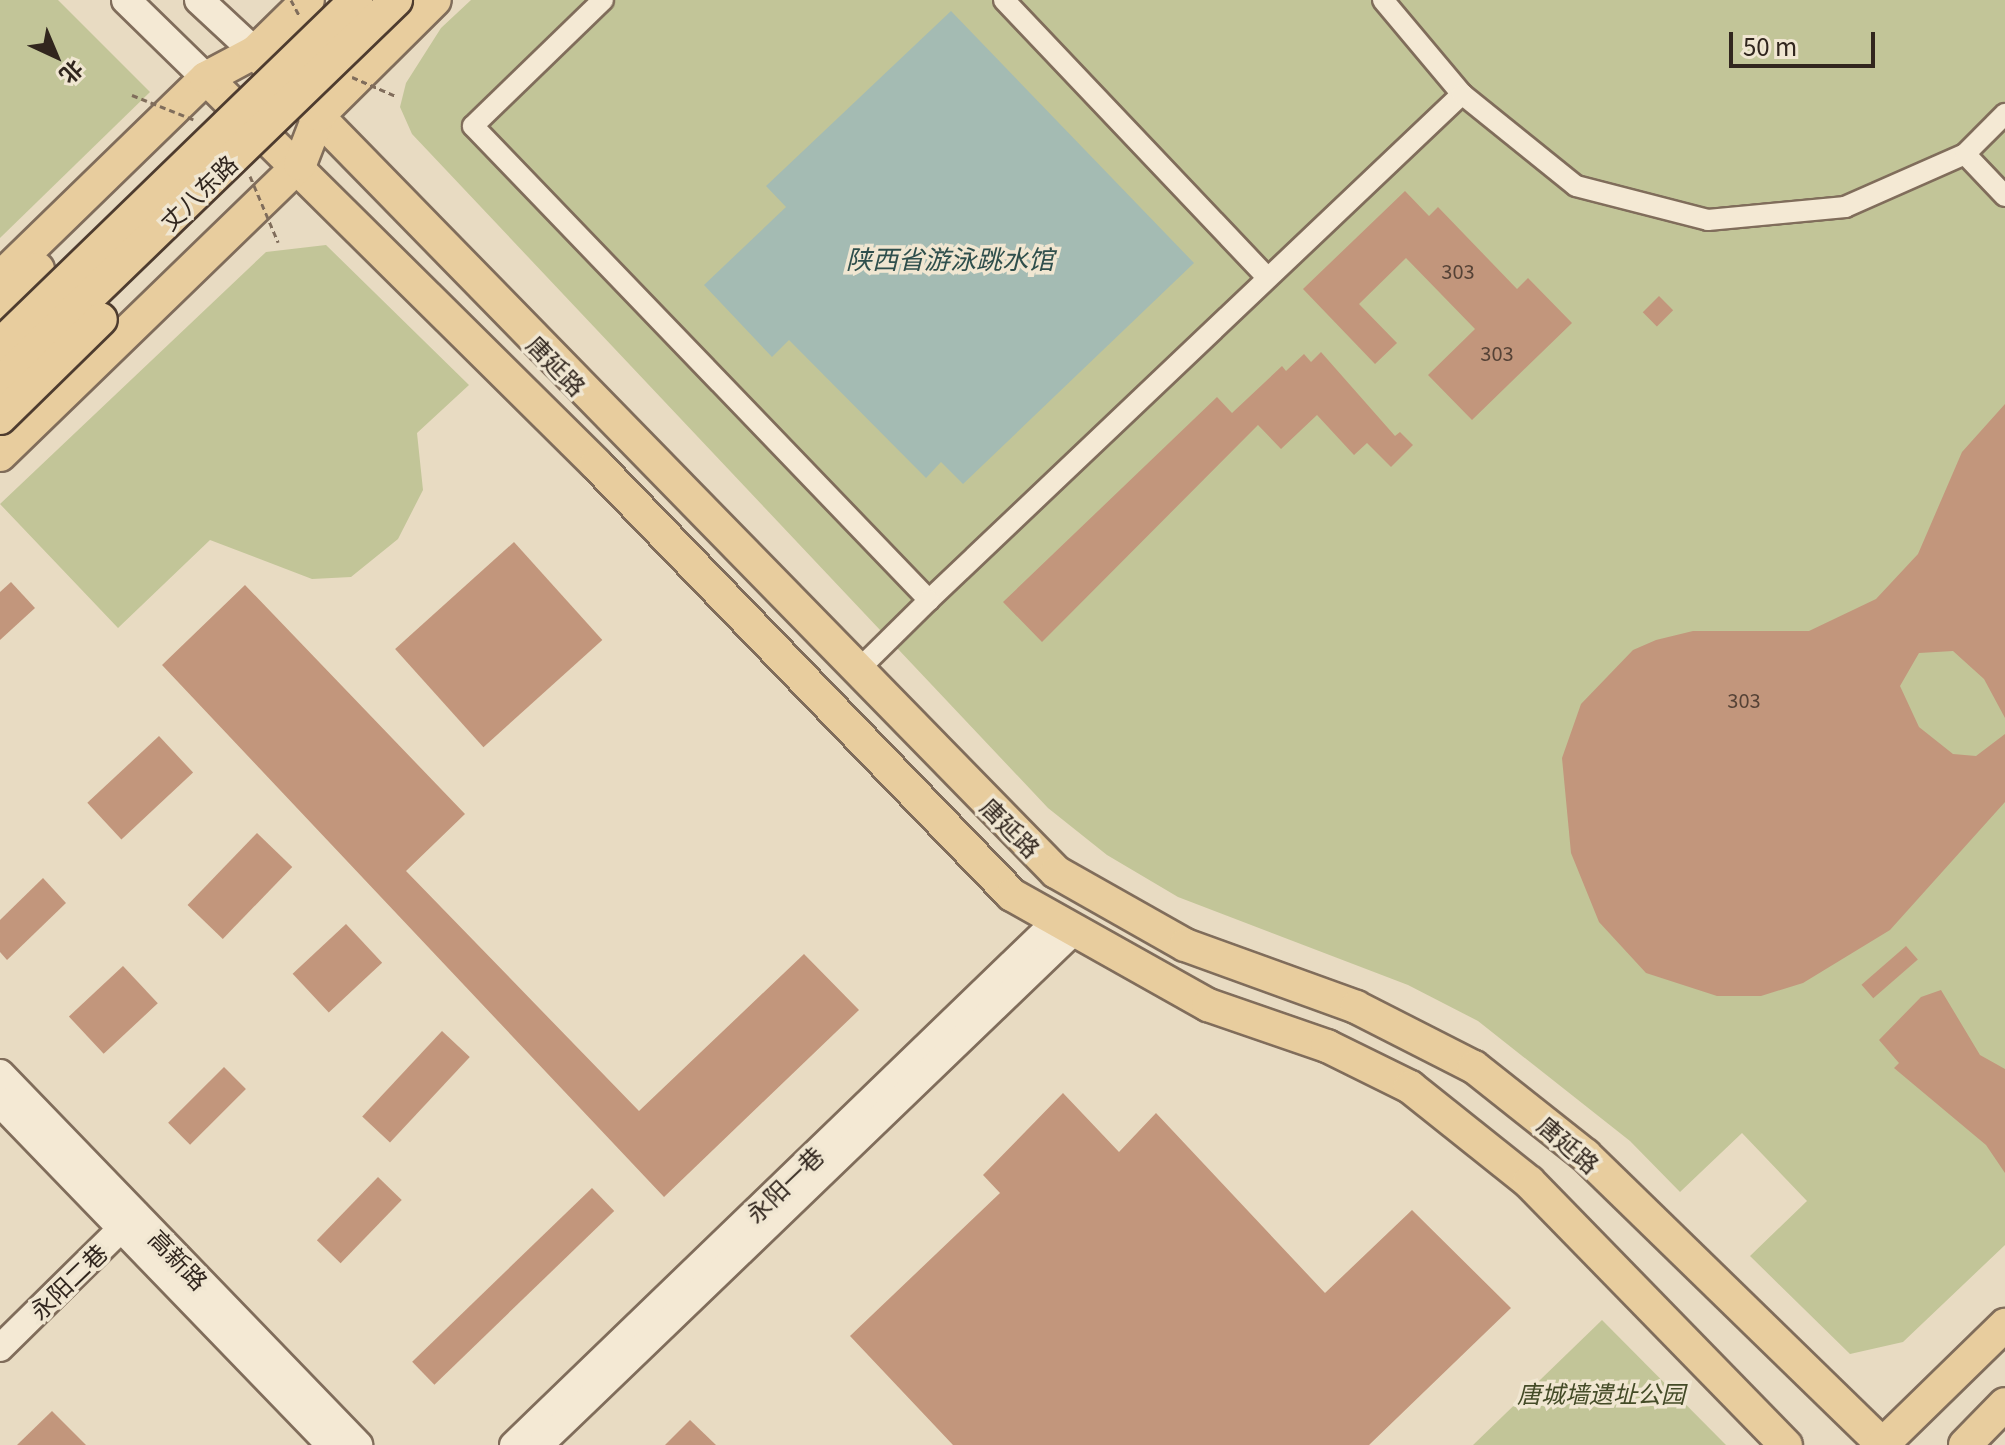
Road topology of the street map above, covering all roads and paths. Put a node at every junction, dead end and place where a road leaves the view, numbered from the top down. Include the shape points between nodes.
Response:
1 (126, 0) edge
2 (199, 0) edge
3 (291, 0) edge
4 (356, 0) edge
5 (396, 0) edge
6 (435, 0) edge
7 (603, 0) edge
8 (1004, 0) edge
9 (1383, 0) edge
10 (306, 14) edge
11 (255, 52) junction
12 (347, 75) dead end
13 (206, 78) junction
14 (1462, 94) junction
15 (132, 95) dead end
16 (396, 96) dead end
17 (2005, 114) edge
18 (319, 115) junction
19 (202, 123) dead end
20 (1965, 154) junction
21 (124, 156) junction
22 (300, 164) junction
23 (249, 172) dead end
24 (2005, 196) edge
25 (278, 242) dead end
26 (199, 260) junction
27 (0, 278) edge
28 (1268, 278) junction
29 (0, 306) edge
30 (0, 345) edge
31 (0, 383) edge
32 (0, 418) edge
33 (0, 455) edge
34 (929, 600) junction
35 (857, 671) junction
36 (1063, 928) junction
37 (0, 1074) edge
38 (0, 1102) edge
39 (129, 1221) junction
40 (2005, 1325) edge
41 (0, 1348) edge
42 (2005, 1404) edge
43 (331, 1445) edge
44 (358, 1445) edge
45 (513, 1445) edge
46 (540, 1445) edge
47 (1786, 1445) edge
48 (1882, 1445) edge
49 (1965, 1445) edge

1 - 13 main road
2 - 11 main road
3 - 10 path, bridge
4 - 30 main road, 丈八东路, bridge
5 - 31 main road, 丈八东路, bridge
6 - 18 main road
7 - 34 street via 473,126
8 - 28 street
9 - 14 street
10 - 11 main road
11 - 13 main road
11 - 18 main road, 唐延路
12 - 16 path, bridge
13 - 21 main road
13 - 22 main road, 唐延路
14 - 20 street via 1576,186 1708,220 1845,207
14 - 28 street
15 - 19 path, bridge
17 - 20 street
18 - 22 main road
18 - 35 main road, 唐延路
20 - 24 street
21 - 27 main road
21 - 29 main road via 84,224
22 - 26 main road
22 - 36 main road, 唐延路 via 1012,895
23 - 25 path, bridge
26 - 32 main road, bridge via 101,319
26 - 33 main road
28 - 34 street
34 - 35 street
35 - 48 main road, 唐延路 via 1056,872 1185,945 1356,1007 1474,1067 1585,1155
36 - 45 street, 永阳一巷
36 - 46 street, 永阳一巷
36 - 47 main road, 唐延路 via 1208,1005 1327,1046 1410,1087 1529,1182
37 - 39 main road, 高新路
38 - 39 main road, 高新路
39 - 41 street, 永阳二巷
39 - 43 main road, 高新路
39 - 44 main road, 高新路
40 - 48 main road
42 - 49 main road

